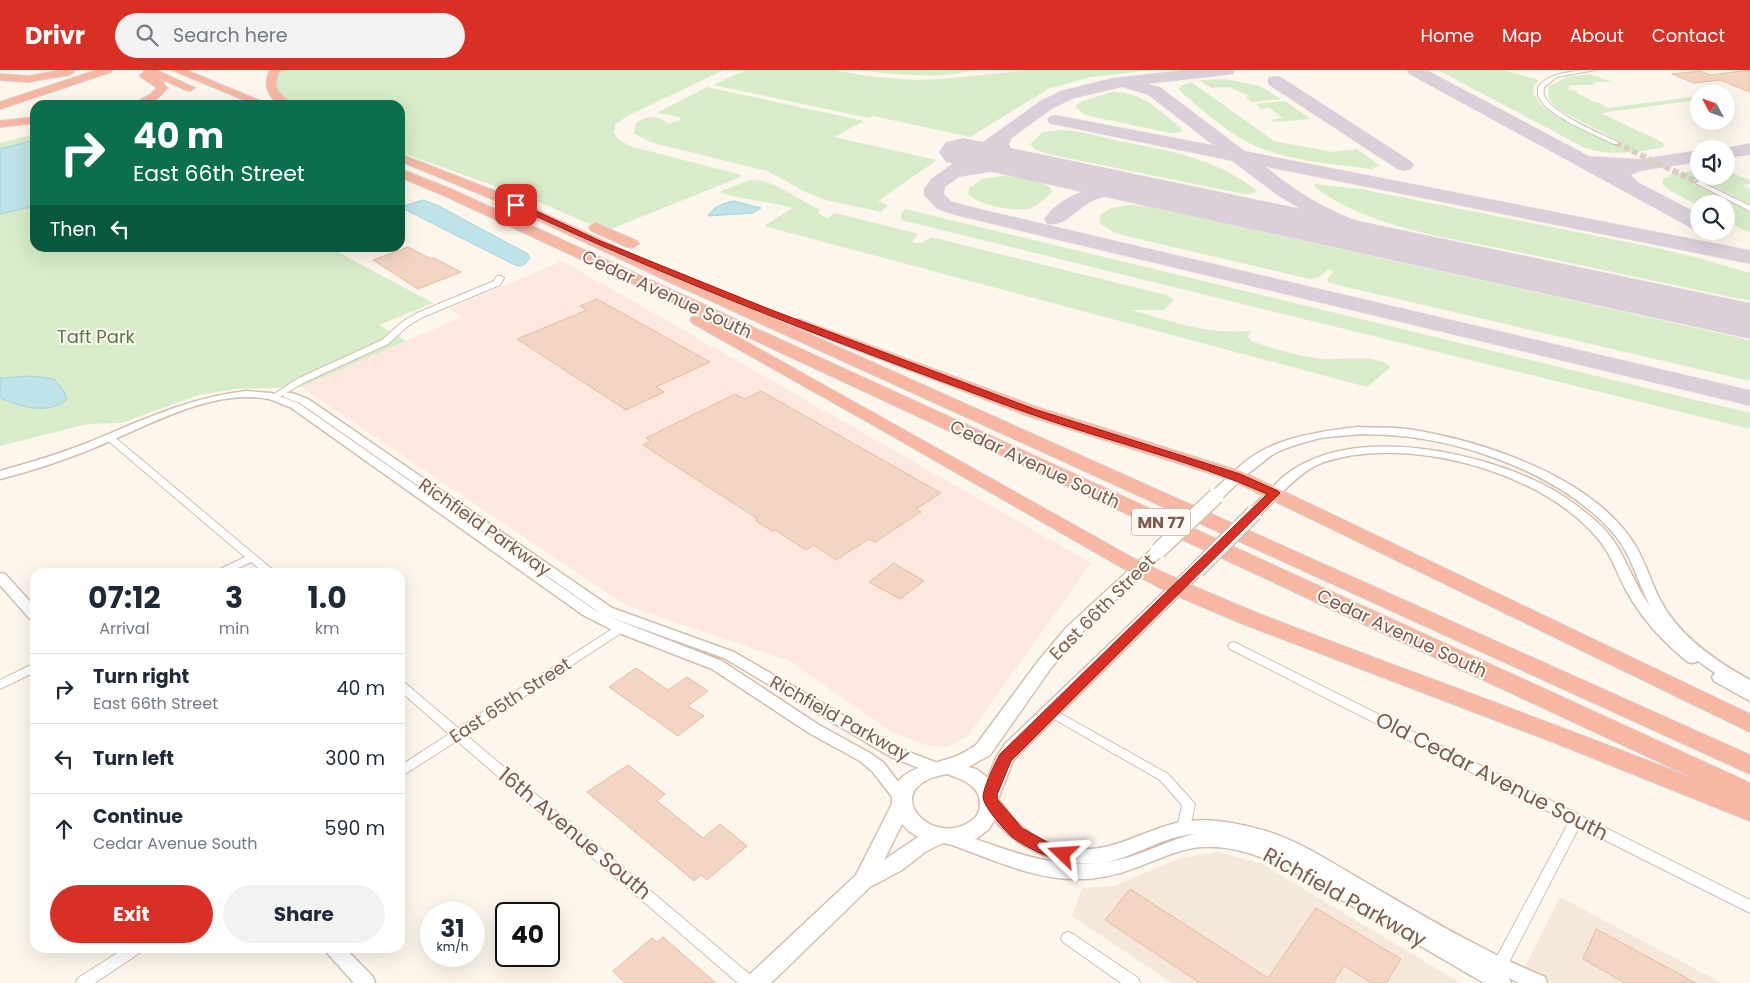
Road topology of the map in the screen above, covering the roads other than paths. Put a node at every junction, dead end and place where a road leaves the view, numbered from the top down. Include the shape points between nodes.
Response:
1 (77, 70) edge
2 (86, 70) edge
3 (109, 70) edge
4 (138, 70) edge
5 (148, 70) edge
6 (177, 70) edge
7 (275, 70) edge
8 (1592, 70) edge
9 (0, 77) edge
10 (199, 92) dead end
11 (0, 98) edge
12 (46, 100) edge
13 (147, 100) edge
14 (252, 100) edge
15 (280, 100) edge
16 (0, 106) edge
17 (30, 121) edge
18 (0, 124) edge
19 (1616, 143) tunnel mouth
20 (405, 158) edge
21 (405, 159) edge
22 (405, 175) edge
23 (1703, 185) tunnel mouth
24 (1750, 209) edge
25 (595, 242) junction
26 (632, 244) dead end
27 (572, 250) junction
28 (500, 278) dead end
29 (277, 395) junction
30 (109, 437) junction
31 (29, 467) junction
32 (0, 475) edge
33 (1237, 476) junction
34 (1274, 493) junction
35 (252, 558) junction
36 (231, 568) edge
37 (264, 568) edge
38 (1139, 569) junction
39 (0, 577) edge
40 (1177, 588) junction
41 (30, 610) edge
42 (620, 628) junction
43 (1234, 646) dead end
44 (30, 670) edge
45 (0, 685) edge
46 (1750, 686) edge
47 (405, 689) edge
48 (1750, 696) edge
49 (773, 703) junction
50 (1051, 712) junction
51 (1750, 724) edge
52 (848, 725) junction
53 (458, 734) junction
54 (1750, 765) edge
55 (940, 767) junction
56 (405, 769) edge
57 (1750, 794) edge
58 (990, 798) junction
59 (902, 801) junction
60 (1750, 811) edge
61 (1577, 819) junction
62 (1184, 828) junction
63 (945, 837) junction
64 (863, 881) junction
65 (1750, 907) edge
66 (1068, 938) dead end
67 (128, 953) edge
68 (339, 953) edge
69 (1498, 976) edge
70 (82, 983) edge
71 (366, 983) edge
72 (749, 983) edge
73 (756, 983) edge
74 (1134, 983) edge
75 (1538, 983) edge

1 - 9 highway via 40,78
2 - 11 highway
3 - 12 highway
3 - 16 highway
4 - 13 highway via 162,88
5 - 10 highway
6 - 14 highway
7 - 15 highway via 270,80 271,89
8 - 19 street via 1551,79 1541,87 1540,95 1556,112
17 - 18 highway
20 - 26 highway via 527,200
21 - 25 highway, Cedar Avenue South / MN 77 via 501,198
22 - 27 highway, Cedar Avenue South / MN 77
23 - 24 street
25 - 33 highway via 766,311 1031,411
25 - 54 highway, Cedar Avenue South / MN 77
27 - 38 highway
27 - 57 highway, Cedar Avenue South / MN 77
28 - 29 street via 497,283 420,315 385,342 311,375
29 - 30 street, Richfield Parkway via 202,401
29 - 31 street, Richfield Parkway via 232,391 188,400
29 - 42 street, Richfield Parkway via 588,612
29 - 52 street, Richfield Parkway via 304,401 607,611 729,655
30 - 31 street, Richfield Parkway
30 - 35 street
31 - 32 street, Richfield Parkway
33 - 34 highway
33 - 38 main road, East 66th Street, bridge
33 - 46 street, East 66th Street via 1273,450 1307,437 1344,431 1385,431 1434,437 1519,463 1572,491 1596,508 1629,544 1666,621 1694,649
34 - 40 main road, bridge
34 - 48 street via 1297,472 1320,460 1374,450 1434,454 1508,473 1556,497 1593,524 1616,553 1636,596 1664,633 1708,670
34 - 51 highway
35 - 36 street
35 - 37 street
38 - 40 highway
38 - 55 main road, East 66th Street via 1073,631 983,750 969,759
39 - 41 street
40 - 50 main road
40 - 60 highway
42 - 49 street, Richfield Parkway via 701,657
42 - 53 street, East 65th Street
43 - 61 street, Old Cedar Avenue South
44 - 45 street
47 - 53 street, 16th Avenue South
49 - 52 street via 788,699 796,701
49 - 59 street, Richfield Parkway via 878,767
50 - 58 main road via 1005,758
50 - 62 street via 1164,777 1189,804
52 - 55 street, Richfield Parkway via 896,753
53 - 56 street, East 65th Street
53 - 72 street, 16th Avenue South
55 - 58 main road via 961,769 974,775 984,784
55 - 59 main road via 912,778
58 - 62 street, Richfield Parkway via 1017,832 1051,852 1074,856 1123,850
58 - 63 main road via 989,813 975,830
59 - 63 main road via 906,815 914,825
59 - 64 main road
61 - 65 street, Old Cedar Avenue South
61 - 69 street
62 - 69 street, Richfield Parkway via 1225,828 1279,842
63 - 64 main road via 918,846 895,864
63 - 69 street, Richfield Parkway via 1040,868 1073,872 1112,870 1182,844 1211,840 1251,846 1300,867
64 - 73 main road
66 - 74 street
67 - 70 street
68 - 71 street
69 - 75 street, Richfield Parkway

